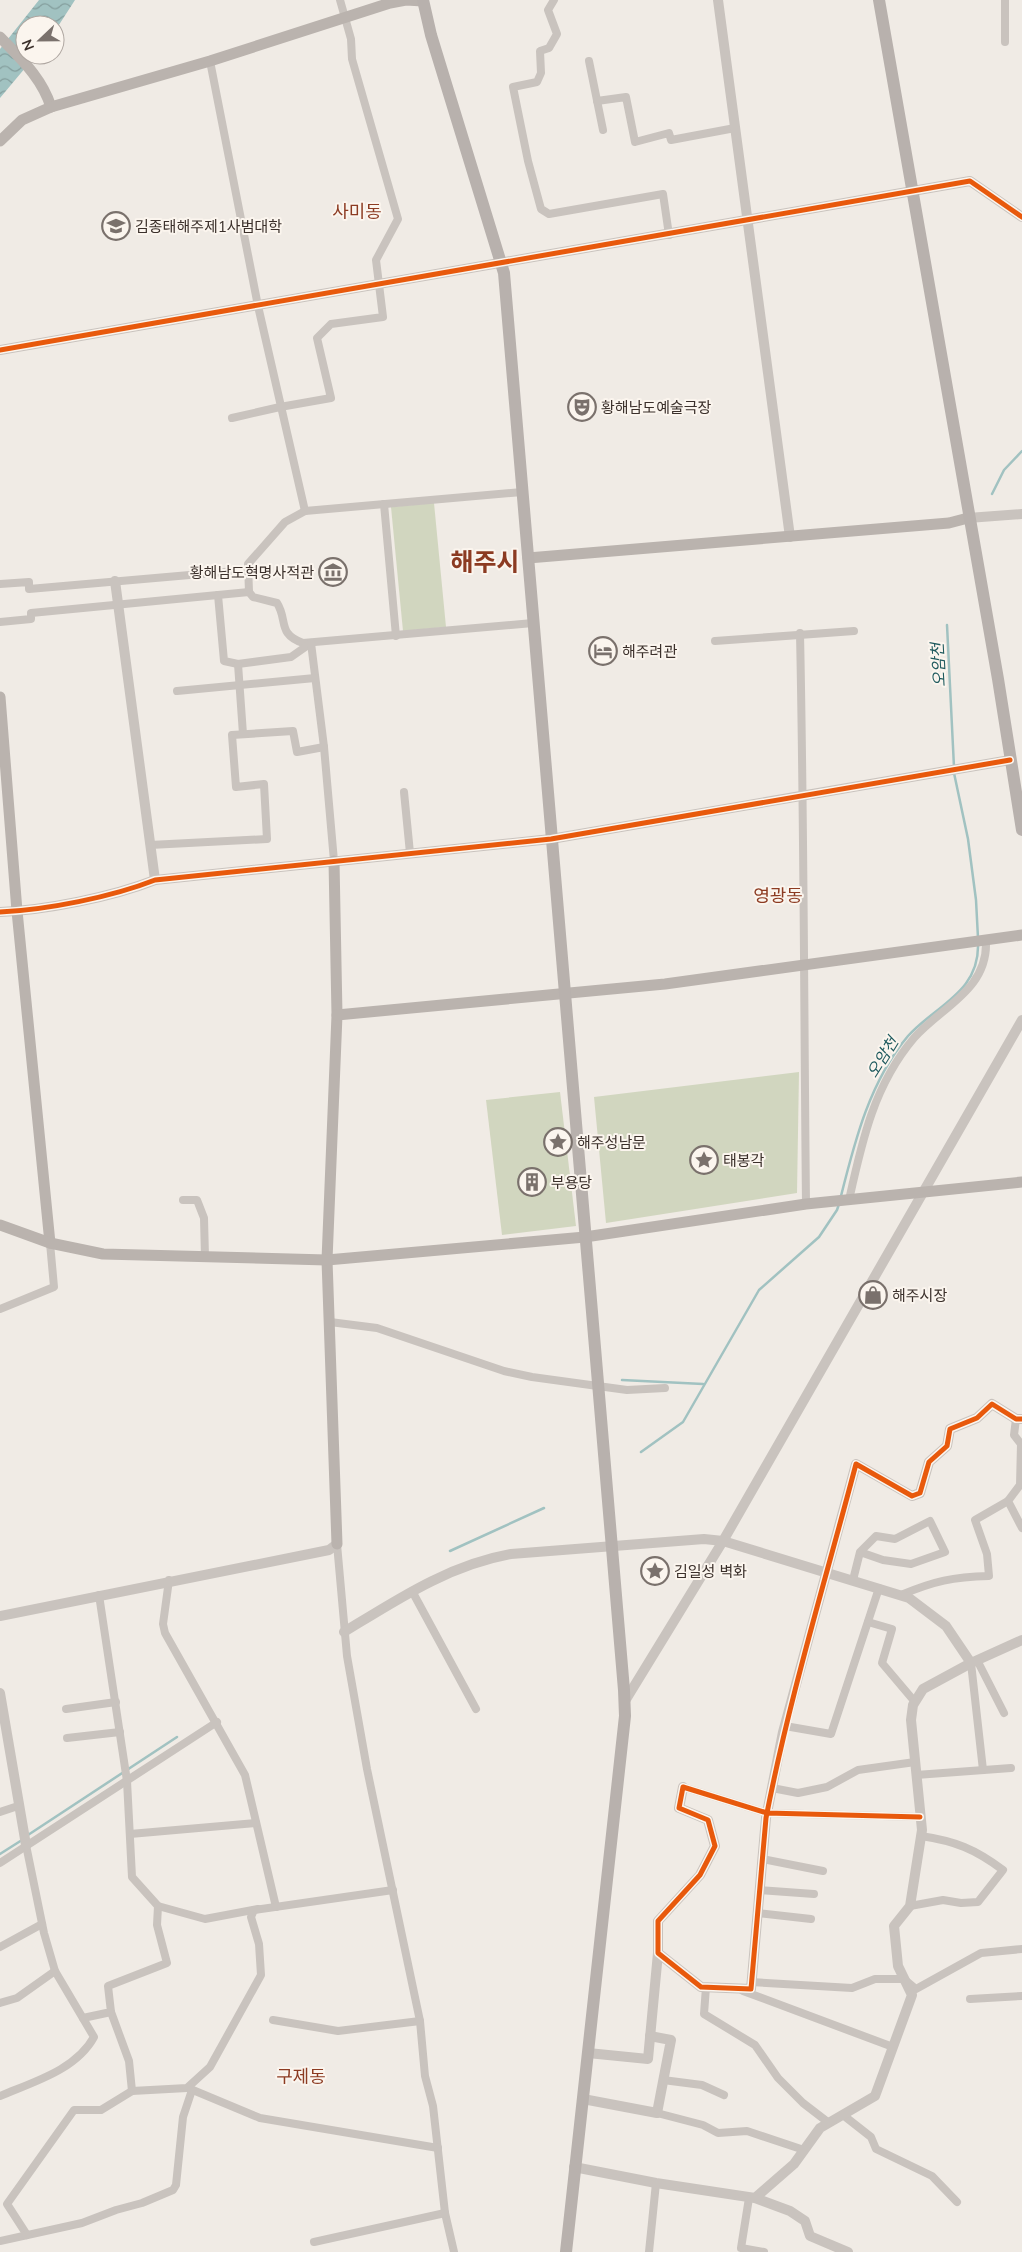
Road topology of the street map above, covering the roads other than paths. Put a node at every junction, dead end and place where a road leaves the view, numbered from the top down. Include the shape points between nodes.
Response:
1 (340, 0) edge
2 (423, 0) edge
3 (554, 0) edge
4 (718, 0) edge
5 (879, 0) edge
6 (1005, 0) edge
7 (345, 17) junction
8 (0, 38) edge
9 (1005, 42) dead end
10 (210, 61) junction
11 (589, 61) dead end
12 (597, 101) junction
13 (51, 107) junction
14 (735, 128) junction
15 (603, 130) dead end
16 (0, 141) edge
17 (912, 192) junction
18 (1022, 217) edge
19 (746, 221) junction
20 (669, 234) junction
21 (503, 264) junction
22 (379, 284) junction
23 (258, 306) junction
24 (0, 350) edge
25 (280, 406) junction
26 (232, 418) dead end
27 (522, 492) junction
28 (384, 504) junction
29 (305, 511) junction
30 (1022, 514) edge
31 (968, 518) junction
32 (790, 537) junction
33 (528, 558) junction
34 (247, 570) junction
35 (115, 581) junction
36 (0, 584) edge
37 (249, 592) junction
38 (218, 595) junction
39 (117, 604) junction
40 (0, 622) edge
41 (533, 623) junction
42 (854, 631) dead end
43 (800, 633) junction
44 (396, 636) junction
45 (715, 641) dead end
46 (311, 642) junction
47 (238, 664) junction
48 (315, 678) junction
49 (240, 684) junction
50 (177, 691) dead end
51 (0, 697) edge
52 (243, 734) junction
53 (324, 747) junction
54 (1010, 760) junction
55 (1018, 786) edge
56 (404, 792) dead end
57 (804, 795) junction
58 (1022, 830) edge
59 (551, 839) junction
60 (150, 845) junction
61 (410, 853) junction
62 (334, 861) junction
63 (155, 880) junction
64 (0, 912) edge
65 (17, 912) junction
66 (1022, 935) edge
67 (986, 941) junction
68 (803, 966) junction
69 (565, 992) junction
70 (337, 1015) junction
71 (1022, 1020) edge
72 (1022, 1182) edge
73 (924, 1192) junction
74 (183, 1200) dead end
75 (849, 1200) junction
76 (806, 1204) junction
77 (0, 1225) edge
78 (586, 1237) junction
79 (50, 1243) junction
80 (205, 1257) junction
81 (327, 1260) junction
82 (0, 1308) edge
83 (330, 1322) junction
84 (598, 1386) junction
85 (665, 1388) dead end
86 (1019, 1419) edge
87 (1008, 1501) junction
88 (1022, 1528) edge
89 (723, 1541) junction
90 (337, 1544) junction
91 (610, 1546) junction
92 (860, 1552) junction
93 (827, 1571) junction
94 (169, 1580) junction
95 (853, 1580) junction
96 (879, 1588) junction
97 (412, 1591) junction
98 (99, 1595) junction
99 (901, 1595) junction
100 (0, 1616) edge
101 (868, 1622) junction
102 (344, 1632) junction
103 (1022, 1640) edge
104 (974, 1662) junction
105 (0, 1693) edge
106 (625, 1701) junction
107 (116, 1702) junction
108 (915, 1702) junction
109 (66, 1709) dead end
110 (476, 1709) dead end
111 (1004, 1713) dead end
112 (217, 1722) junction
113 (784, 1726) junction
114 (3, 1732) edge
115 (120, 1732) junction
116 (67, 1738) dead end
117 (915, 1762) junction
118 (1011, 1768) dead end
119 (983, 1770) junction
120 (916, 1775) junction
121 (127, 1781) junction
122 (683, 1787) joint
123 (772, 1788) junction
124 (18, 1806) junction
125 (0, 1812) edge
126 (767, 1813) junction
127 (920, 1817) junction
128 (256, 1823) junction
129 (130, 1834) junction
130 (921, 1836) junction
131 (25, 1840) junction
132 (762, 1859) junction
133 (0, 1863) edge
134 (823, 1871) dead end
135 (393, 1890) junction
136 (760, 1890) junction
137 (814, 1894) dead end
138 (158, 1906) junction
139 (910, 1906) junction
140 (276, 1907) junction
141 (254, 1910) junction
142 (758, 1913) junction
143 (811, 1919) dead end
144 (42, 1924) junction
145 (0, 1946) edge
146 (1022, 1949) edge
147 (658, 1953) junction
148 (56, 1971) junction
149 (904, 1980) junction
150 (751, 1982) junction
151 (706, 1987) junction
152 (736, 1988) junction
153 (1022, 1996) edge
154 (970, 1999) dead end
155 (0, 2003) edge
156 (111, 2012) junction
157 (83, 2018) junction
158 (273, 2020) dead end
159 (420, 2021) junction
160 (650, 2036) junction
161 (893, 2047) junction
162 (588, 2052) junction
163 (663, 2080) junction
164 (190, 2089) junction
165 (132, 2091) junction
166 (724, 2095) dead end
167 (0, 2096) edge
168 (583, 2100) junction
169 (657, 2113) junction
170 (843, 2115) junction
171 (829, 2123) junction
172 (438, 2148) junction
173 (804, 2150) junction
174 (574, 2167) junction
175 (656, 2183) junction
176 (752, 2198) junction
177 (957, 2202) dead end
178 (445, 2213) junction
179 (27, 2235) junction
180 (0, 2241) edge
181 (314, 2242) dead end
182 (454, 2252) edge
183 (566, 2252) edge
184 (649, 2252) edge
185 (764, 2252) edge
186 (848, 2252) edge

1 - 7 street
2 - 7 main road via 390,3
2 - 21 main road via 430,35
3 - 20 street via 548,10 557,34 550,48 540,51 541,73 537,82 513,87 541,209 549,214 663,194
4 - 14 street
5 - 17 main road
6 - 9 street
7 - 10 main road
7 - 22 street via 352,59 398,219 376,260
8 - 13 main road via 34,73
10 - 13 main road
10 - 23 street
11 - 12 street
12 - 14 street via 626,97 635,142 669,133 671,140
12 - 15 street
13 - 16 main road via 22,120
14 - 19 street
17 - 18 street via 970,181
17 - 19 street
17 - 31 main road
19 - 20 street
19 - 32 street
20 - 21 street
21 - 22 street
21 - 27 main road
22 - 23 street
22 - 25 street via 384,317 332,324 317,338 331,398
23 - 24 street
23 - 25 street
25 - 26 street
25 - 29 street
27 - 28 street
27 - 33 main road
28 - 29 street
28 - 44 street
29 - 34 street via 285,522 251,559
30 - 31 street
31 - 32 main road via 949,523
31 - 54 main road
32 - 33 main road
33 - 41 main road
34 - 35 street
34 - 37 street
35 - 36 street via 30,589 29,582
35 - 39 street
37 - 38 street
37 - 46 street via 253,597 278,603 285,630 296,640
38 - 39 street
38 - 47 street via 224,661
39 - 40 street via 31,613 31,620
39 - 60 street
41 - 44 street
41 - 59 main road
42 - 43 street
43 - 45 street
43 - 57 street
44 - 46 street
46 - 47 street via 291,656
46 - 48 street
47 - 49 street
48 - 49 street
48 - 53 street
49 - 50 street
49 - 52 street
51 - 65 main road
52 - 53 street via 293,731 297,752
52 - 60 street via 232,735 236,786 264,784 267,839
53 - 62 street
54 - 55 main road
54 - 57 street
55 - 58 main road
56 - 61 street
57 - 59 street
57 - 68 street
59 - 61 street
59 - 69 main road
60 - 63 street
61 - 62 street
62 - 63 street
62 - 70 main road
63 - 65 street via 117,893
64 - 65 street
65 - 79 main road
66 - 67 main road
67 - 68 main road
67 - 75 street via 982,969 960,999 915,1038 888,1075 865,1128
68 - 69 main road via 665,984
68 - 76 street
69 - 70 main road
69 - 78 main road
70 - 81 main road
71 - 73 street
72 - 73 main road
73 - 75 main road
73 - 89 street
74 - 80 street via 197,1200 204,1218
75 - 76 main road
76 - 78 main road
77 - 79 main road
78 - 81 main road
78 - 84 main road
79 - 80 main road via 104,1254
79 - 82 street via 54,1287
80 - 81 main road
81 - 83 main road
83 - 84 street via 377,1328 532,1378
83 - 90 main road
84 - 85 street via 627,1390
84 - 91 main road
86 - 87 street via 1014,1436 1022,1444 1020,1485
86 - 93 street via 992,1404 977,1418 950,1429 947,1446 929,1462 920,1493 912,1496 856,1464
87 - 88 street
87 - 99 street via 975,1520 987,1554 989,1576 932,1582
89 - 91 street via 704,1539
89 - 93 street
89 - 106 street
90 - 94 street via 329,1550
90 - 102 street
91 - 97 street via 487,1558 448,1572
91 - 106 main road
92 - 92 street via 883,1560 911,1564 945,1552 930,1521 894,1539 876,1536
92 - 95 street
93 - 95 street
93 - 113 street
94 - 98 street
94 - 112 street via 164,1633
95 - 96 street
96 - 99 street
96 - 101 street
97 - 102 street
97 - 110 street
98 - 100 street
98 - 107 street
99 - 104 street via 946,1626
101 - 108 street via 892,1629 882,1663
101 - 113 street via 831,1734
102 - 135 street via 358,1721
103 - 104 street
104 - 108 street via 923,1689
104 - 111 street
104 - 119 street
105 - 114 street
106 - 162 main road
107 - 109 street
107 - 115 street
108 - 117 street via 911,1720
112 - 121 street
112 - 128 street via 245,1776
113 - 123 street
114 - 124 street
115 - 116 street
115 - 121 street
117 - 120 street
117 - 123 street via 858,1770 827,1787 798,1793
118 - 119 street
119 - 120 street
120 - 127 street
121 - 129 street
121 - 131 street
122 - 126 street
122 - 147 street via 679,1808 708,1820 715,1846 700,1875 658,1921
123 - 126 street
124 - 125 street
124 - 131 street
126 - 127 street
126 - 132 street
127 - 130 street
128 - 129 street
128 - 140 street
129 - 138 street via 132,1877
130 - 139 street
130 - 139 street via 965,1846 1003,1870 978,1902 943,1900
131 - 133 street
131 - 144 street
132 - 134 street
132 - 136 street
135 - 140 street
135 - 159 street
136 - 137 street
136 - 142 street
138 - 141 street via 205,1919
138 - 156 street via 157,1925 167,1963 108,1986
139 - 149 street via 894,1926 898,1966
140 - 141 street
141 - 164 street via 251,1917 260,1944 261,1975 210,2067
142 - 143 street
142 - 150 street
144 - 145 street
144 - 148 street
146 - 149 street via 981,1953 916,1989
147 - 151 street via 701,1987
147 - 160 street
148 - 155 street via 17,1998
148 - 157 street
149 - 150 street via 875,1979 852,1988
149 - 161 street via 912,1995
150 - 152 street via 751,1989
151 - 152 street
151 - 171 street via 704,2014 755,2045 778,2078
152 - 161 street
153 - 154 street
156 - 157 street
156 - 165 street via 129,2061
157 - 167 street via 94,2037 87,2050 54,2073
158 - 159 street via 338,2031
159 - 172 street via 425,2076 433,2106
160 - 162 street via 648,2059
160 - 163 street via 671,2040
161 - 170 street via 875,2096
162 - 168 main road
163 - 166 street via 702,2085
163 - 169 street
164 - 165 street
164 - 172 street via 260,2118
164 - 179 street via 183,2117 176,2185 172,2190 82,2223
165 - 179 street via 101,2110 74,2110 7,2204
168 - 169 street
168 - 174 main road
169 - 173 street via 718,2132 747,2131
170 - 171 street
170 - 177 street via 871,2137 876,2149 932,2176
171 - 173 street via 820,2128
172 - 178 street
173 - 176 street via 794,2164
174 - 175 street
174 - 183 main road
175 - 176 street
175 - 184 street
176 - 185 street via 741,2248
176 - 186 street via 790,2211 805,2221 810,2236
178 - 181 street
178 - 182 street
179 - 180 street

